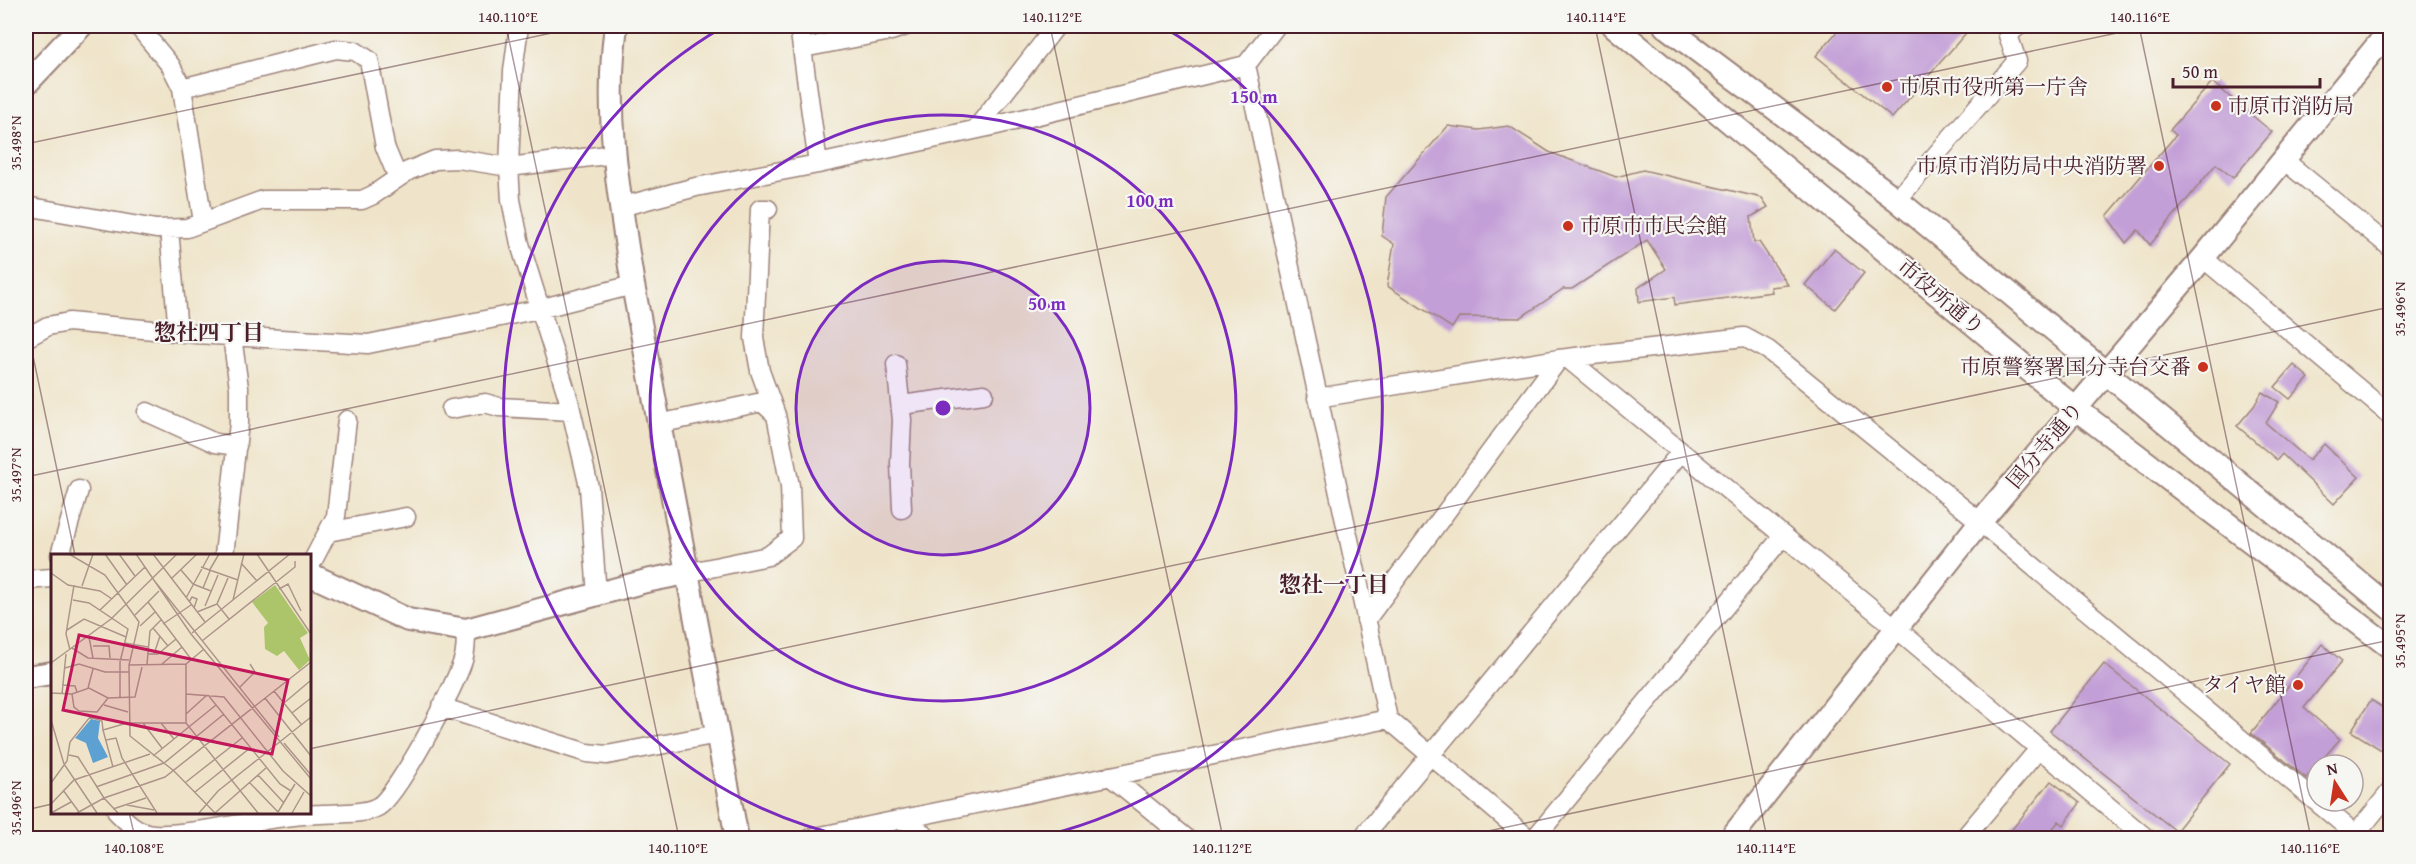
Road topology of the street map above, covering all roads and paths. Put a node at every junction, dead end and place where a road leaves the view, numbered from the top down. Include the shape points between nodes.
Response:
1 (81, 26) edge
2 (138, 26) edge
3 (519, 26) edge
4 (616, 26) edge
5 (799, 26) edge
6 (906, 26) edge
7 (1056, 26) edge
8 (1276, 26) edge
9 (1614, 26) edge
10 (1665, 26) edge
11 (2018, 26) edge
12 (869, 30) edge
13 (2391, 30) edge
14 (803, 48) junction
15 (1246, 64) junction
16 (26, 84) edge
17 (182, 88) junction
18 (976, 129) junction
19 (615, 154) junction
20 (2284, 160) junction
21 (818, 164) junction
22 (509, 167) junction
23 (398, 178) junction
24 (1897, 200) junction
25 (26, 206) edge
26 (620, 207) junction
27 (768, 209) dead end
28 (203, 222) junction
29 (169, 229) junction
30 (2391, 247) edge
31 (2204, 258) junction
32 (633, 285) junction
33 (539, 309) junction
34 (178, 332) junction
35 (232, 336) junction
36 (26, 338) edge
37 (1563, 358) junction
38 (896, 364) dead end
39 (2106, 373) junction
40 (984, 394) dead end
41 (1317, 398) junction
42 (901, 405) junction
43 (2076, 409) junction
44 (452, 410) dead end
45 (572, 411) junction
46 (147, 412) dead end
47 (776, 415) junction
48 (2391, 415) edge
49 (347, 420) dead end
50 (658, 424) junction
51 (237, 447) junction
52 (1681, 452) junction
53 (79, 490) dead end
54 (902, 509) dead end
55 (406, 517) dead end
56 (1980, 522) junction
57 (328, 532) junction
58 (1783, 536) junction
59 (60, 554) edge
60 (224, 554) edge
61 (310, 566) edge
62 (686, 573) junction
63 (310, 574) edge
64 (51, 578) edge
65 (26, 580) edge
66 (597, 595) junction
67 (2391, 608) edge
68 (1366, 621) junction
69 (1897, 629) junction
70 (466, 630) junction
71 (2391, 647) edge
72 (51, 673) edge
73 (26, 677) edge
74 (441, 707) junction
75 (1388, 719) junction
76 (718, 734) junction
77 (2038, 750) junction
78 (1430, 755) junction
79 (1110, 776) junction
80 (2391, 792) edge
81 (118, 813) edge
82 (905, 819) junction
83 (248, 824) junction
84 (2356, 837) edge
85 (261, 838) edge
86 (737, 838) edge
87 (811, 838) edge
88 (928, 838) edge
89 (1186, 838) edge
90 (1362, 838) edge
91 (1527, 838) edge
92 (1535, 838) edge
93 (1731, 838) edge
94 (1964, 838) edge
95 (2146, 838) edge

1 - 16 street
2 - 17 street via 171,66
3 - 22 street
4 - 19 street via 610,97
5 - 14 street
6 - 12 street via 891,31
7 - 18 street
8 - 15 street
9 - 43 street, 市役所通り
10 - 24 street
11 - 24 street via 2008,35 2017,61
12 - 14 street
13 - 20 street, 国分寺通り
14 - 21 street
15 - 18 street
15 - 41 street
17 - 23 street via 336,49 355,51 369,60 385,147
17 - 28 street
18 - 21 street
19 - 22 street
19 - 26 street
20 - 30 street
20 - 31 street, 国分寺通り
21 - 26 street via 696,187
22 - 23 street via 458,159 435,160
22 - 33 street via 520,244
23 - 28 street via 362,200 263,200
24 - 39 street
25 - 29 street
26 - 32 street
27 - 47 street via 760,209 753,338
28 - 29 street
29 - 34 street
31 - 39 street, 国分寺通り
31 - 48 street
32 - 33 street
32 - 50 street
33 - 35 street via 368,344
33 - 45 street
34 - 35 street
34 - 36 street via 69,322 48,326
35 - 51 street via 239,388
37 - 41 street
37 - 52 street
37 - 56 street via 1744,337 1768,350
37 - 68 street
38 - 42 street
39 - 43 street, 国分寺通り
39 - 67 street
40 - 42 street
41 - 68 street
42 - 54 street
43 - 56 street, 国分寺通り
43 - 71 street, 市役所通り
44 - 45 street via 485,403
45 - 66 street via 589,487
46 - 51 street via 215,443
47 - 50 street via 762,402
47 - 62 street via 790,486 792,538 768,556
49 - 57 street via 336,516
50 - 62 street
51 - 60 street
52 - 58 street
52 - 78 street
53 - 59 street
55 - 57 street
56 - 69 street, 国分寺通り
56 - 84 street
57 - 61 street
58 - 69 street
58 - 92 street
62 - 66 street
62 - 76 street
63 - 70 street via 408,621
64 - 65 street
66 - 70 street
68 - 75 street
69 - 77 street
69 - 93 street, 国分寺通り
70 - 74 street via 464,657
72 - 73 street
74 - 76 street via 587,753 607,755
74 - 83 street via 396,789 378,807 353,813 292,815
75 - 78 street
75 - 79 street
76 - 86 street
77 - 94 street
77 - 95 street
78 - 90 street
78 - 91 street
79 - 82 street
79 - 89 street
80 - 84 street
81 - 83 street via 142,832 154,834
82 - 87 street
82 - 88 street
83 - 85 street

